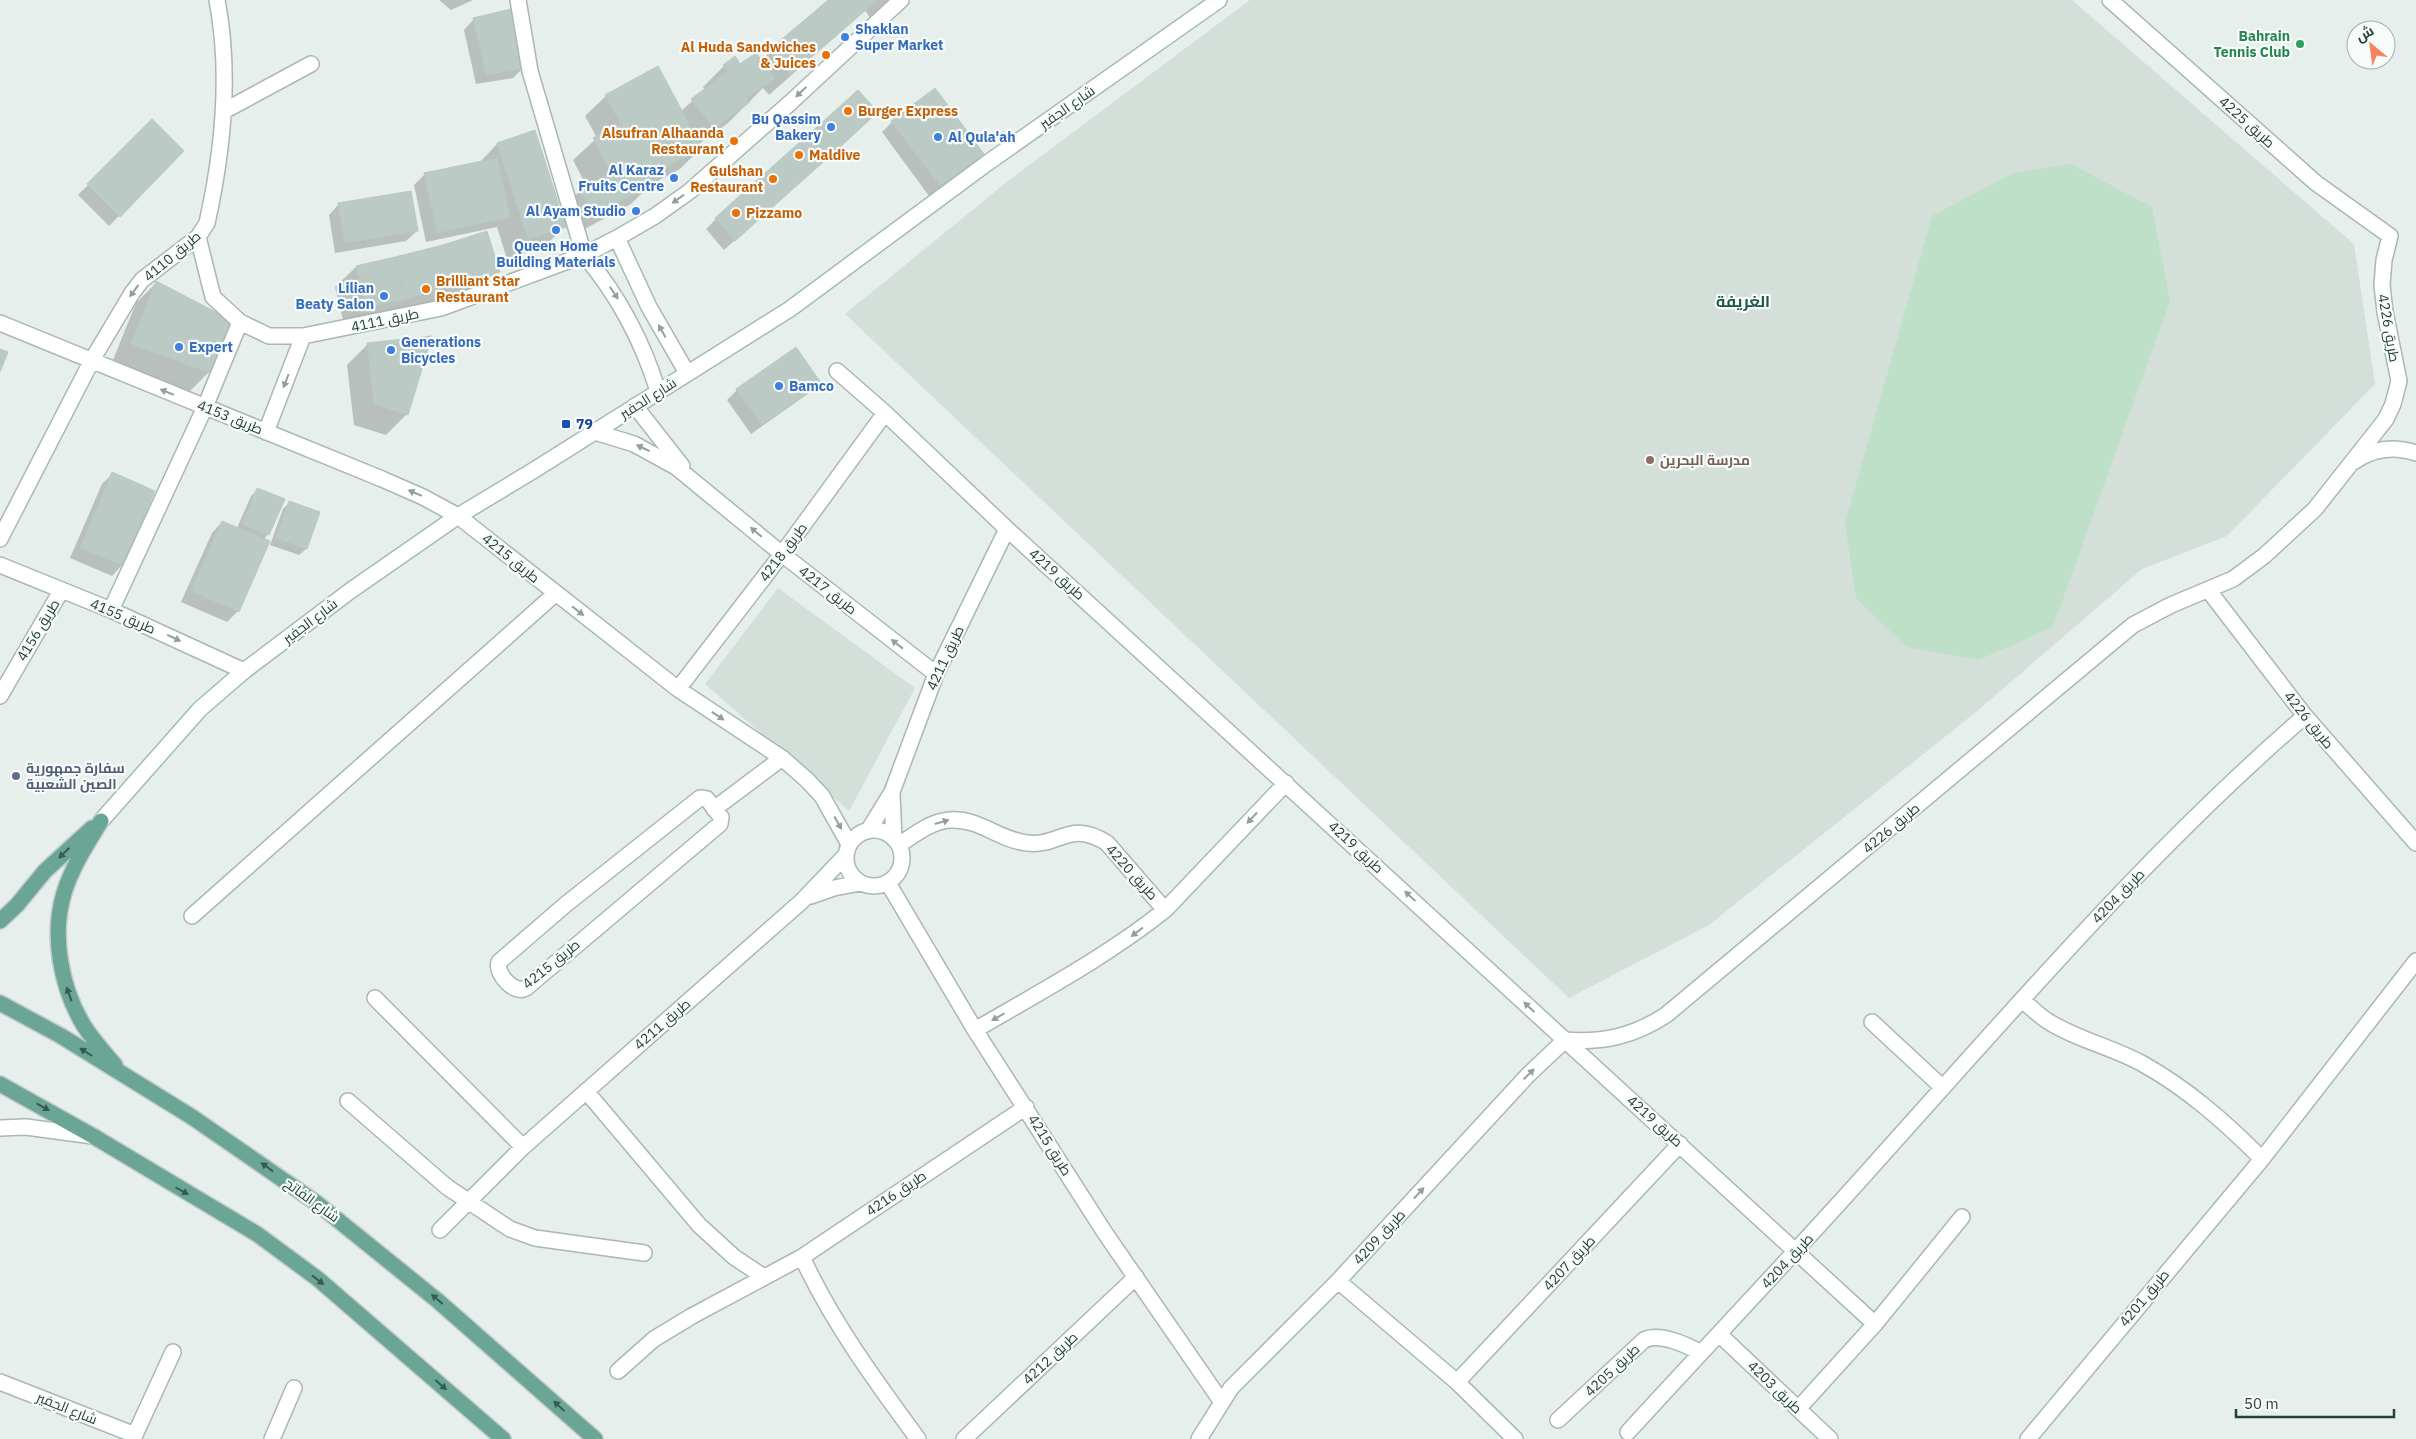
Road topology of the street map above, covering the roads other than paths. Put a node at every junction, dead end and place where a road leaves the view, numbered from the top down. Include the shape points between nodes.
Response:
1 (217, 0) edge
2 (518, 0) edge
3 (901, 0) edge
4 (1219, 0) edge
5 (2110, 0) edge
6 (311, 64) dead end
7 (224, 111) junction
8 (2390, 236) joint
9 (198, 237) junction
10 (618, 238) junction
11 (584, 255) junction
12 (650, 307) junction
13 (628, 316) junction
14 (240, 322) junction
15 (0, 323) edge
16 (303, 336) junction
17 (92, 360) junction
18 (837, 371) dead end
19 (687, 373) junction
20 (658, 391) junction
21 (635, 406) junction
22 (205, 408) junction
23 (885, 413) junction
24 (266, 432) junction
25 (594, 432) junction
26 (2416, 453) edge
27 (2350, 464) junction
28 (699, 483) junction
29 (458, 516) junction
30 (1007, 529) junction
31 (0, 539) edge
32 (782, 554) junction
33 (0, 565) edge
34 (61, 591) junction
35 (2209, 591) junction
36 (555, 594) junction
37 (111, 610) junction
38 (244, 671) junction
39 (936, 674) junction
40 (678, 689) junction
41 (0, 696) edge
42 (2305, 716) junction
43 (782, 758) junction
44 (1286, 782) junction
45 (892, 792) junction
46 (714, 809) junction
47 (101, 821) junction
48 (868, 831) junction
49 (896, 842) junction
50 (2416, 843) edge
51 (847, 850) junction
52 (860, 883) junction
53 (888, 883) junction
54 (801, 902) junction
55 (1165, 910) junction
56 (192, 916) dead end
57 (0, 920) edge
58 (2416, 962) edge
59 (375, 998) dead end
60 (2022, 1000) junction
61 (0, 1003) edge
62 (1872, 1022) dead end
63 (975, 1030) junction
64 (1565, 1040) junction
65 (125, 1077) junction
66 (0, 1084) edge
67 (1942, 1087) junction
68 (586, 1091) junction
69 (348, 1101) dead end
70 (1026, 1106) junction
71 (0, 1128) edge
72 (92, 1136) junction
73 (1680, 1144) junction
74 (523, 1147) junction
75 (2262, 1159) junction
76 (468, 1202) junction
77 (1962, 1218) dead end
78 (440, 1230) dead end
79 (1797, 1250) junction
80 (644, 1253) dead end
81 (802, 1257) junction
82 (764, 1277) junction
83 (1136, 1277) junction
84 (1338, 1281) junction
85 (1875, 1324) junction
86 (1719, 1334) junction
87 (173, 1352) dead end
88 (1701, 1353) junction
89 (618, 1371) dead end
90 (0, 1382) edge
91 (1457, 1382) junction
92 (294, 1388) dead end
93 (1221, 1401) junction
94 (1798, 1410) junction
95 (1558, 1420) dead end
96 (1628, 1432) dead end
97 (1206, 1436) edge
98 (134, 1437) edge
99 (272, 1439) edge
100 (503, 1439) edge
101 (595, 1439) edge
102 (918, 1439) edge
103 (964, 1439) edge
104 (1515, 1439) edge
105 (1830, 1439) edge
106 (2028, 1439) edge

1 - 7 street, طريق 4110
2 - 11 street via 530,71
3 -> 10 street, طريق 4111 via 690,191
4 - 19 street, شارع الجفير via 979,169 790,309
5 - 8 street, طريق 4225 via 2316,183
6 - 7 street
7 - 9 street, طريق 4110 via 211,207 207,223
8 - 27 street, طريق 4226 via 2382,286 2399,381 2386,419
9 - 14 street, طريق 4111 via 212,297
9 -> 17 street, طريق 4110 via 142,280
10 - 11 street, طريق 4111
10 - 12 street
11 -> 13 street
11 - 16 street, طريق 4111 via 441,308
12 - 13 street
19 -> 12 street
13 - 20 street
14 - 16 street, طريق 4111 via 269,336
14 - 22 street
15 - 17 street, طريق 4153
16 -> 24 street
22 -> 17 street, طريق 4153
17 - 31 street, طريق 4110
18 - 23 street, طريق 4219
19 - 20 street, شارع الجفير
20 - 21 street, شارع الجفير
21 - 25 street, شارع الجفير
21 - 28 street, طريق 4217
22 - 24 street, طريق 4153
22 - 37 street
23 - 30 street, طريق 4219
23 - 32 street, طريق 4218
29 -> 24 street, طريق 4153 via 423,496
28 -> 25 street, طريق 4217 via 652,453
25 - 29 street, شارع الجفير
26 - 27 street, طريق 4226 via 2386,449
27 - 35 street, طريق 4226 via 2315,510 2293,530 2233,579
32 -> 28 street, طريق 4217
29 - 36 street, طريق 4215
29 - 38 street, شارع الجفير via 350,591
30 - 39 street, طريق 4211
30 - 44 street, طريق 4219
39 -> 32 street, طريق 4217
32 - 40 street, طريق 4218
33 - 34 street, طريق 4155
34 - 37 street, طريق 4155
34 - 41 street, طريق 4156
35 - 42 street, طريق 4226
35 - 64 street, طريق 4226 via 2134,626 1666,1015 1651,1025 1617,1038
36 -> 40 street, طريق 4215
36 - 56 street
37 -> 38 street, طريق 4155
38 - 47 street, شارع الجفير via 200,708
39 - 45 street, طريق 4211
40 -> 43 street, طريق 4215
42 - 50 street, طريق 4226
42 - 60 street, طريق 4204 via 2262,753 2152,861 2084,930
43 - 46 street
43 -> 51 street, طريق 4215 via 822,796
44 -> 55 street, طريق 4220
64 -> 44 street, طريق 4219
45 - 48 street, طريق 4211
45 - 49 street, طريق 4211
46 - 46 street, طريق 4215 via 704,798 698,800 565,905 499,962 499,971 515,990 526,988 720,824 722,819
47 -> 57 main road via 72,845
65 -> 47 main road via 73,1006 61,962 60,916 64,893 79,858
48 - 49 street via 882,831
48 - 51 street via 860,833
49 - 53 street via 902,862 900,870
49 -> 55 street, طريق 4220 via 951,820 965,820 1028,844 1081,832 1107,843
51 - 52 street via 848,872
51 - 54 street, طريق 4211
52 - 53 street via 879,886
52 - 54 street, طريق 4211 via 824,891
53 - 63 street, طريق 4215
54 - 68 street, طريق 4211
55 -> 63 street, طريق 4220 via 1105,955
58 - 75 street
59 - 74 street
60 - 67 street, طريق 4204
60 - 75 street via 2045,1020 2142,1064 2181,1088 2227,1124
65 -> 61 main road, شارع الفاتح via 61,1036
62 - 67 street
63 - 70 street, طريق 4215
64 - 73 street, طريق 4219
84 -> 64 street, طريق 4209 via 1528,1075
101 -> 65 main road, شارع الفاتح via 438,1301 318,1204 216,1133
66 -> 72 main road
67 - 79 street, طريق 4204
68 - 74 street, طريق 4211
68 - 82 street via 699,1225 734,1257
69 - 76 street
70 - 81 street, طريق 4216
70 - 83 street, طريق 4215
71 - 72 street via 26,1127
72 -> 100 main road via 264,1240 332,1291
73 - 79 street, طريق 4219
73 - 91 street, طريق 4207
74 - 76 street, طريق 4211
75 - 106 street, طريق 4201
76 - 78 street, طريق 4211
76 - 80 street via 523,1235
77 - 85 street
79 - 85 street, طريق 4219
79 - 86 street, طريق 4204
81 - 82 street, طريق 4216
81 - 102 street via 819,1292 886,1396
82 - 89 street, طريق 4216 via 654,1339
83 - 93 street, طريق 4215
83 - 103 street, طريق 4212
84 - 91 street
84 - 93 street, طريق 4209
85 - 94 street
86 - 88 street, طريق 4204
86 - 94 street, طريق 4203
87 - 98 street, شارع الجفير
88 - 95 street, طريق 4205 via 1689,1346 1651,1337 1644,1340
88 - 96 street, طريق 4204
90 - 98 street, شارع الجفير
91 - 104 street
92 - 99 street
93 - 97 street, طريق 4209
94 - 105 street, طريق 4203

